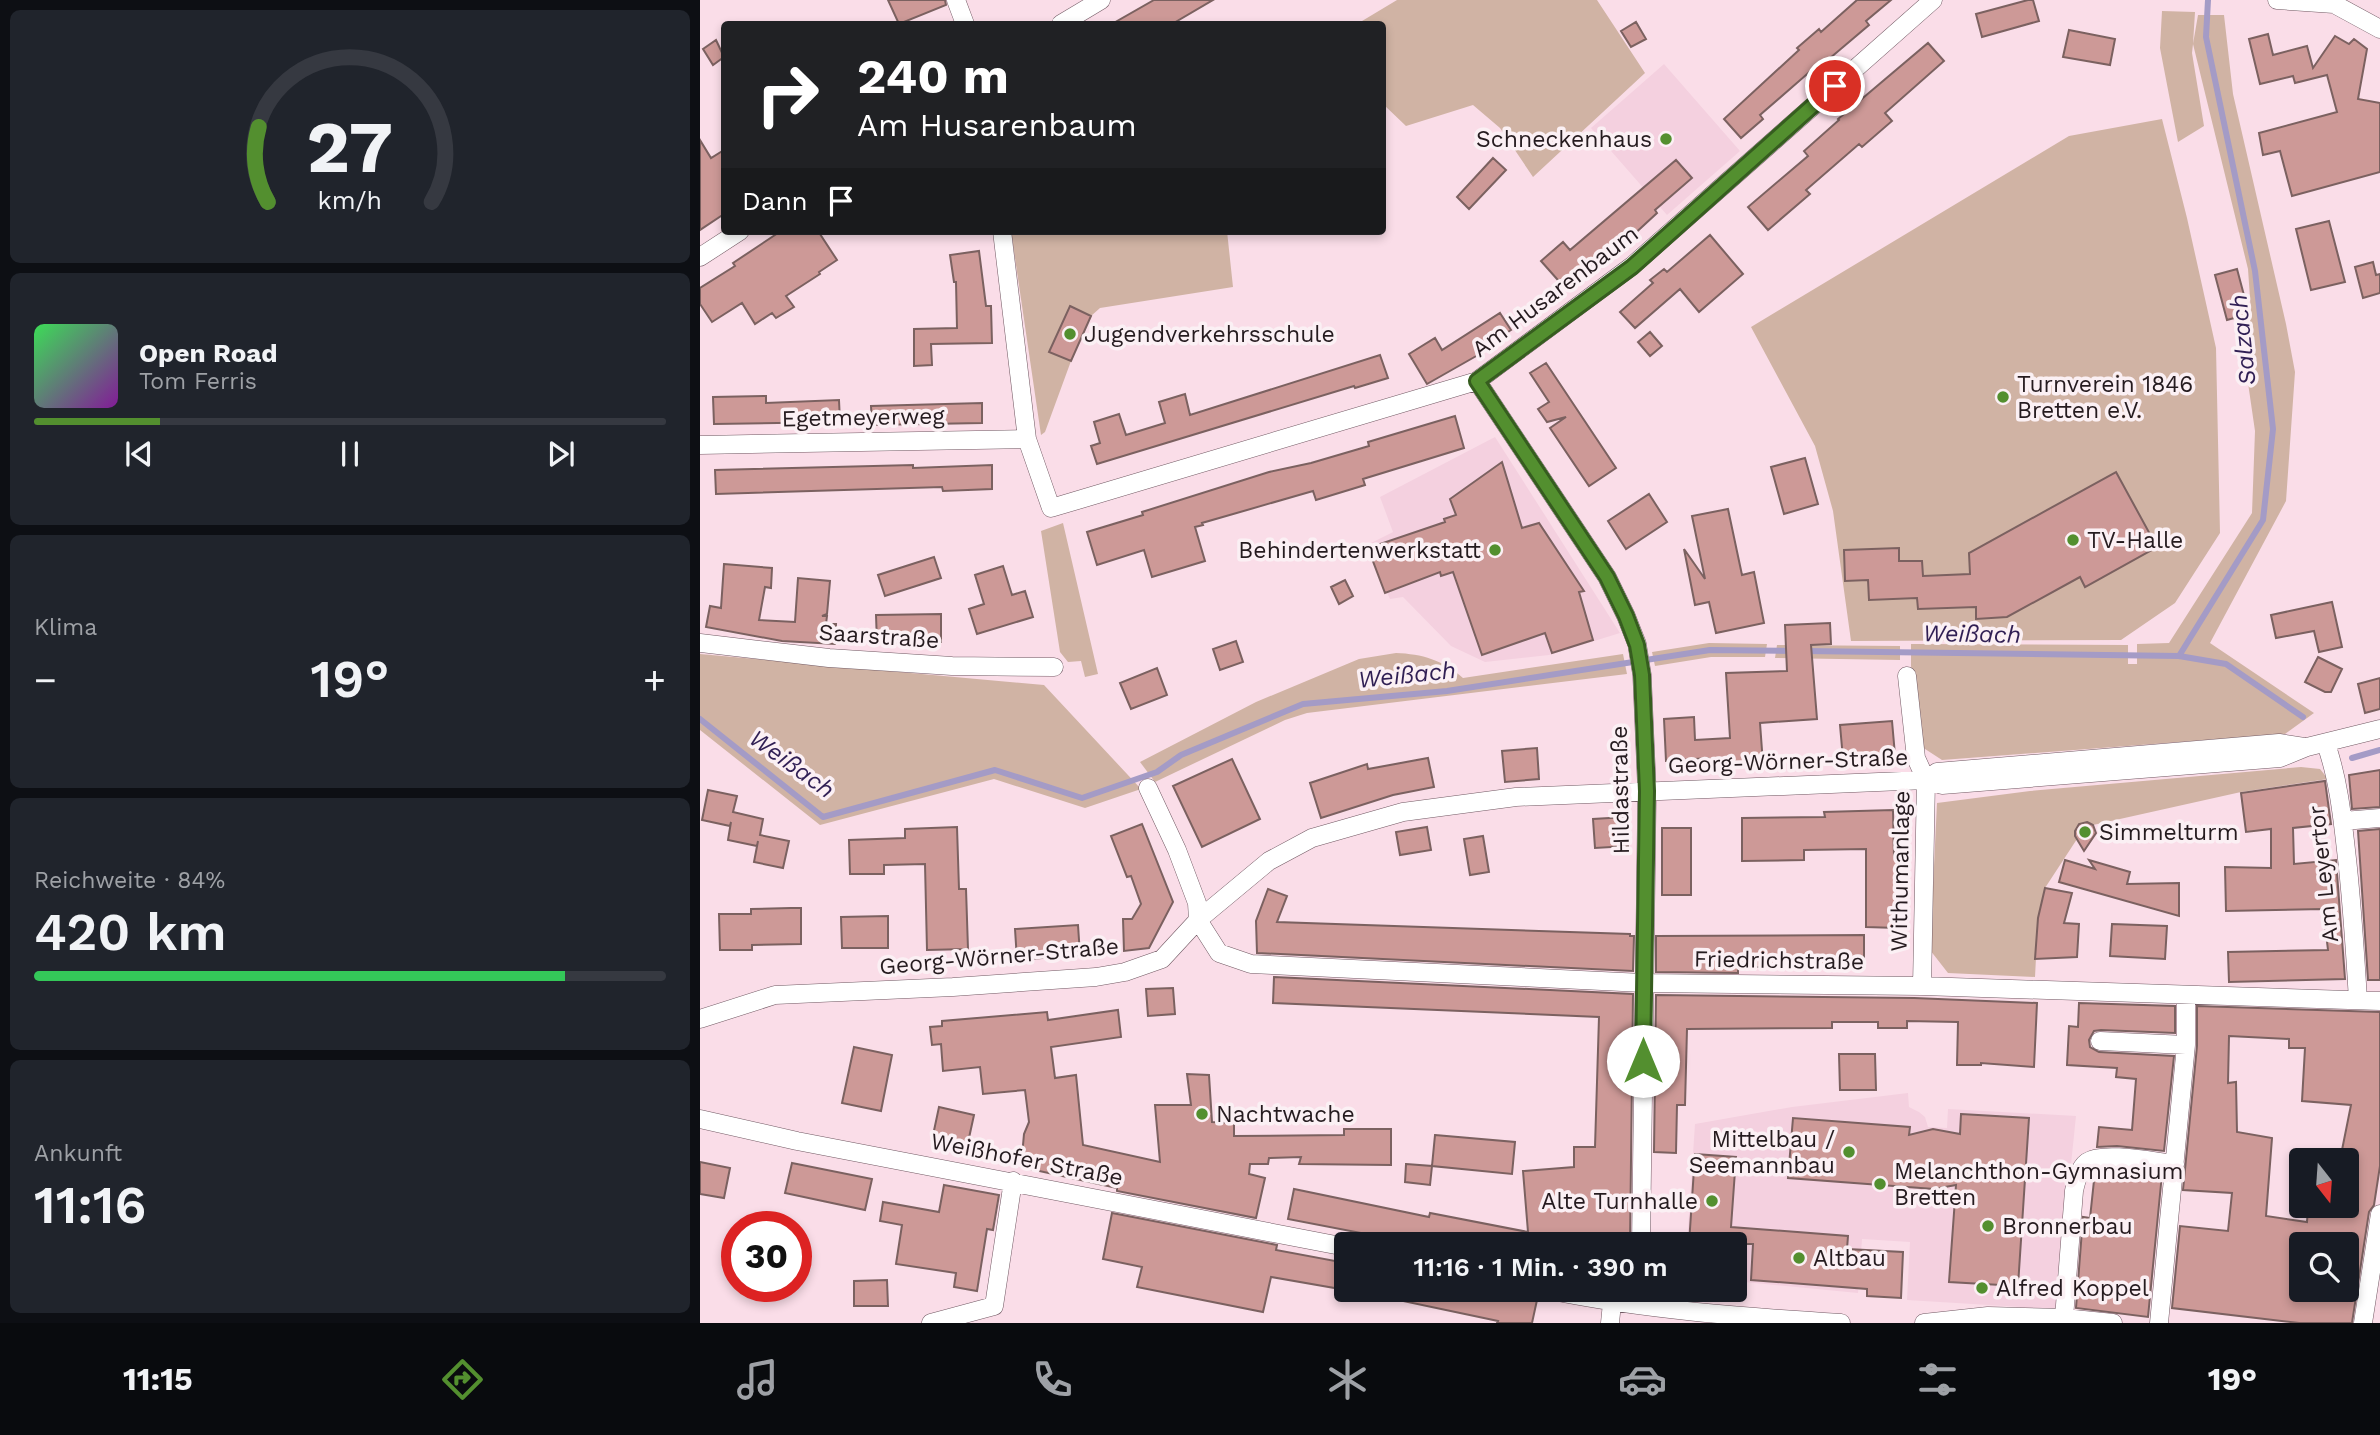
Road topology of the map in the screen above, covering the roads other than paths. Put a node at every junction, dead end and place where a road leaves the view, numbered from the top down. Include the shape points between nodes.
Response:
1 (956, 0) edge
2 (1101, 0) edge
3 (1933, 0) edge
4 (2277, 0) edge
5 (964, 21) edge
6 (1066, 21) edge
7 (2380, 29) edge
8 (734, 235) edge
9 (1002, 235) edge
10 (700, 257) edge
11 (1477, 381) junction
12 (1027, 439) junction
13 (700, 445) edge
14 (700, 643) edge
15 (1055, 667) dead end
16 (1907, 676) dead end
17 (2380, 729) edge
18 (2326, 744) junction
19 (1926, 779) junction
20 (1148, 788) dead end
21 (1647, 791) junction
22 (2380, 818) edge
23 (2343, 821) junction
24 (1198, 920) junction
25 (1643, 983) junction
26 (1922, 986) junction
27 (2186, 995) junction
28 (2358, 1000) junction
29 (2380, 1001) edge
30 (700, 1019) edge
31 (2100, 1041) dead end
32 (2186, 1045) junction
33 (700, 1119) edge
34 (2175, 1164) junction
35 (1013, 1181) junction
36 (2380, 1214) edge
37 (1641, 1232) edge
38 (1334, 1245) edge
39 (1607, 1302) edge
40 (1612, 1303) junction
41 (1642, 1307) edge
42 (2064, 1318) junction
43 (931, 1323) edge
44 (1610, 1323) edge
45 (1841, 1323) edge
46 (1924, 1323) edge
47 (2113, 1323) edge
48 (2159, 1323) edge
49 (2363, 1323) edge

1 - 5 street
2 - 6 street
3 - 11 street, Am Husarenbaum via 1632,267
4 - 7 street via 2334,4
8 - 10 street
9 - 12 street
11 - 12 street, Am Husarenbaum via 1051,508
11 - 21 street, Hildastraße via 1607,577 1626,616 1642,675
12 - 13 street, Egetmeyerweg
14 - 15 street, Saarstraße via 829,659
16 - 19 street, Withumanlage via 1916,758
17 - 18 street, Georg-Wörner-Straße
18 - 19 street, Georg-Wörner-Straße via 2279,743 1937,772
18 - 23 street, Am Leyertor
19 - 21 street, Georg-Wörner-Straße
19 - 26 street, Withumanlage
20 - 24 street via 1197,902
21 - 24 street, Georg-Wörner-Straße via 1516,797 1404,811 1312,838 1269,861
21 - 25 street, Hildastraße
22 - 23 street
23 - 28 street, Am Leyertor
24 - 25 street, Friedrichstraße via 1219,953 1251,964
24 - 30 street, Georg-Wörner-Straße via 1162,959 1125,972 953,987 775,995
25 - 26 street, Friedrichstraße
25 - 37 street, Hildastraße
26 - 27 street, Friedrichstraße
27 - 28 street, Friedrichstraße
27 - 32 street
28 - 29 street, Friedrichstraße
31 - 32 street
32 - 34 street
33 - 35 street, Weißhofer Straße
34 - 42 street via 2099,1157 2086,1163 2074,1191
34 - 48 street
35 - 38 street, Weißhofer Straße
35 - 43 street via 994,1306
36 - 49 street
39 - 40 street
40 - 41 street
40 - 44 street
41 - 45 street
42 - 46 street via 1988,1316
42 - 47 street

